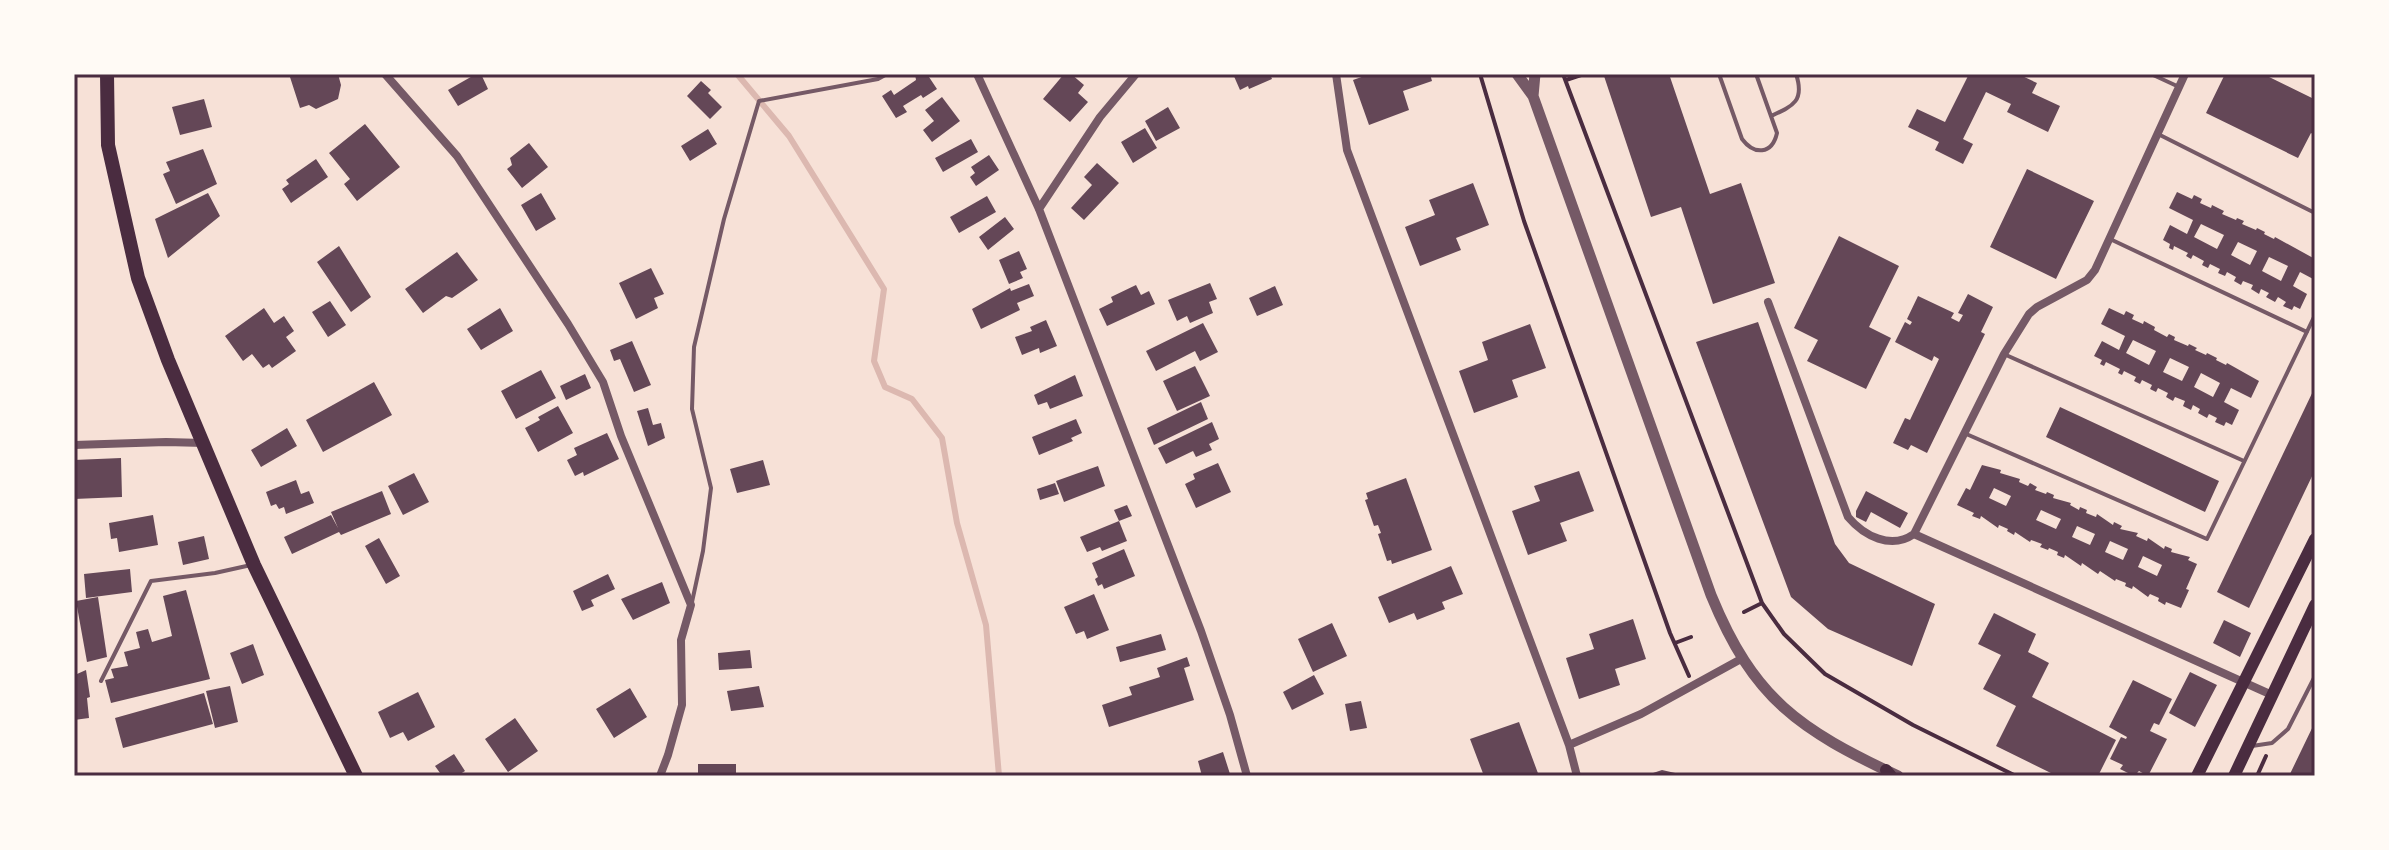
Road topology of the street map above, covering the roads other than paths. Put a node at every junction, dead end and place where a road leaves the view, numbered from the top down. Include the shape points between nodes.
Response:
1 (107, 74) edge
2 (385, 74) edge
3 (887, 74) edge
4 (977, 74) edge
5 (1136, 74) edge
6 (1336, 74) edge
7 (1517, 74) edge
8 (1535, 74) edge
9 (1719, 74) edge
10 (1756, 74) edge
11 (1796, 74) edge
12 (2151, 74) edge
13 (2185, 74) edge
14 (2179, 87) junction
15 (1533, 96) junction
16 (1771, 116) junction
17 (2158, 134) junction
18 (1039, 209) junction
19 (2315, 213) edge
20 (2109, 238) junction
21 (1768, 302) dead end
22 (2315, 315) edge
23 (2307, 332) junction
24 (2004, 354) junction
25 (1963, 433) junction
26 (204, 443) junction
27 (74, 445) edge
28 (2244, 461) junction
29 (1914, 534) junction
30 (2315, 539) edge
31 (254, 565) junction
32 (691, 605) junction
33 (2315, 605) edge
34 (1741, 659) junction
35 (2315, 676) edge
36 (101, 681) dead end
37 (2244, 682) junction
38 (2272, 695) junction
39 (1569, 745) junction
40 (2248, 747) junction
41 (1892, 774) edge
42 (356, 776) edge
43 (660, 776) edge
44 (1247, 776) edge
45 (1577, 776) edge
46 (2197, 776) edge
47 (2234, 776) edge

1 - 26 main road via 108,145 138,278
2 - 32 street via 457,156 603,382
3 - 32 lane via 759,101 694,347 692,409 711,488
4 - 18 street
5 - 18 street via 1100,117
6 - 39 street via 1347,150
7 - 15 street
8 - 15 street
9 - 16 lane via 1749,148 1758,152 1774,142 1777,133
10 - 16 lane
11 - 16 lane via 1798,98
12 - 14 lane
13 - 14 street
14 - 17 street
15 - 34 street via 1711,595
17 - 19 lane
17 - 20 street
18 - 44 street via 1201,631
20 - 23 lane
20 - 24 street via 2087,280 2037,307
21 - 29 street via 1848,517 1864,533 1889,541
22 - 23 lane
23 - 28 lane
24 - 25 street
24 - 28 lane
25 - 28 lane via 2207,539
25 - 29 street
26 - 27 street
26 - 31 main road
29 - 37 street
30 - 37 main road
31 - 36 lane via 151,581
31 - 42 main road
32 - 43 street via 681,640 682,705
33 - 38 main road
34 - 39 street via 1641,714
34 - 41 street via 1765,690 1811,730
35 - 40 lane via 2288,729 2272,743
37 - 38 street
37 - 46 main road
38 - 40 main road
39 - 45 street
40 - 47 main road

